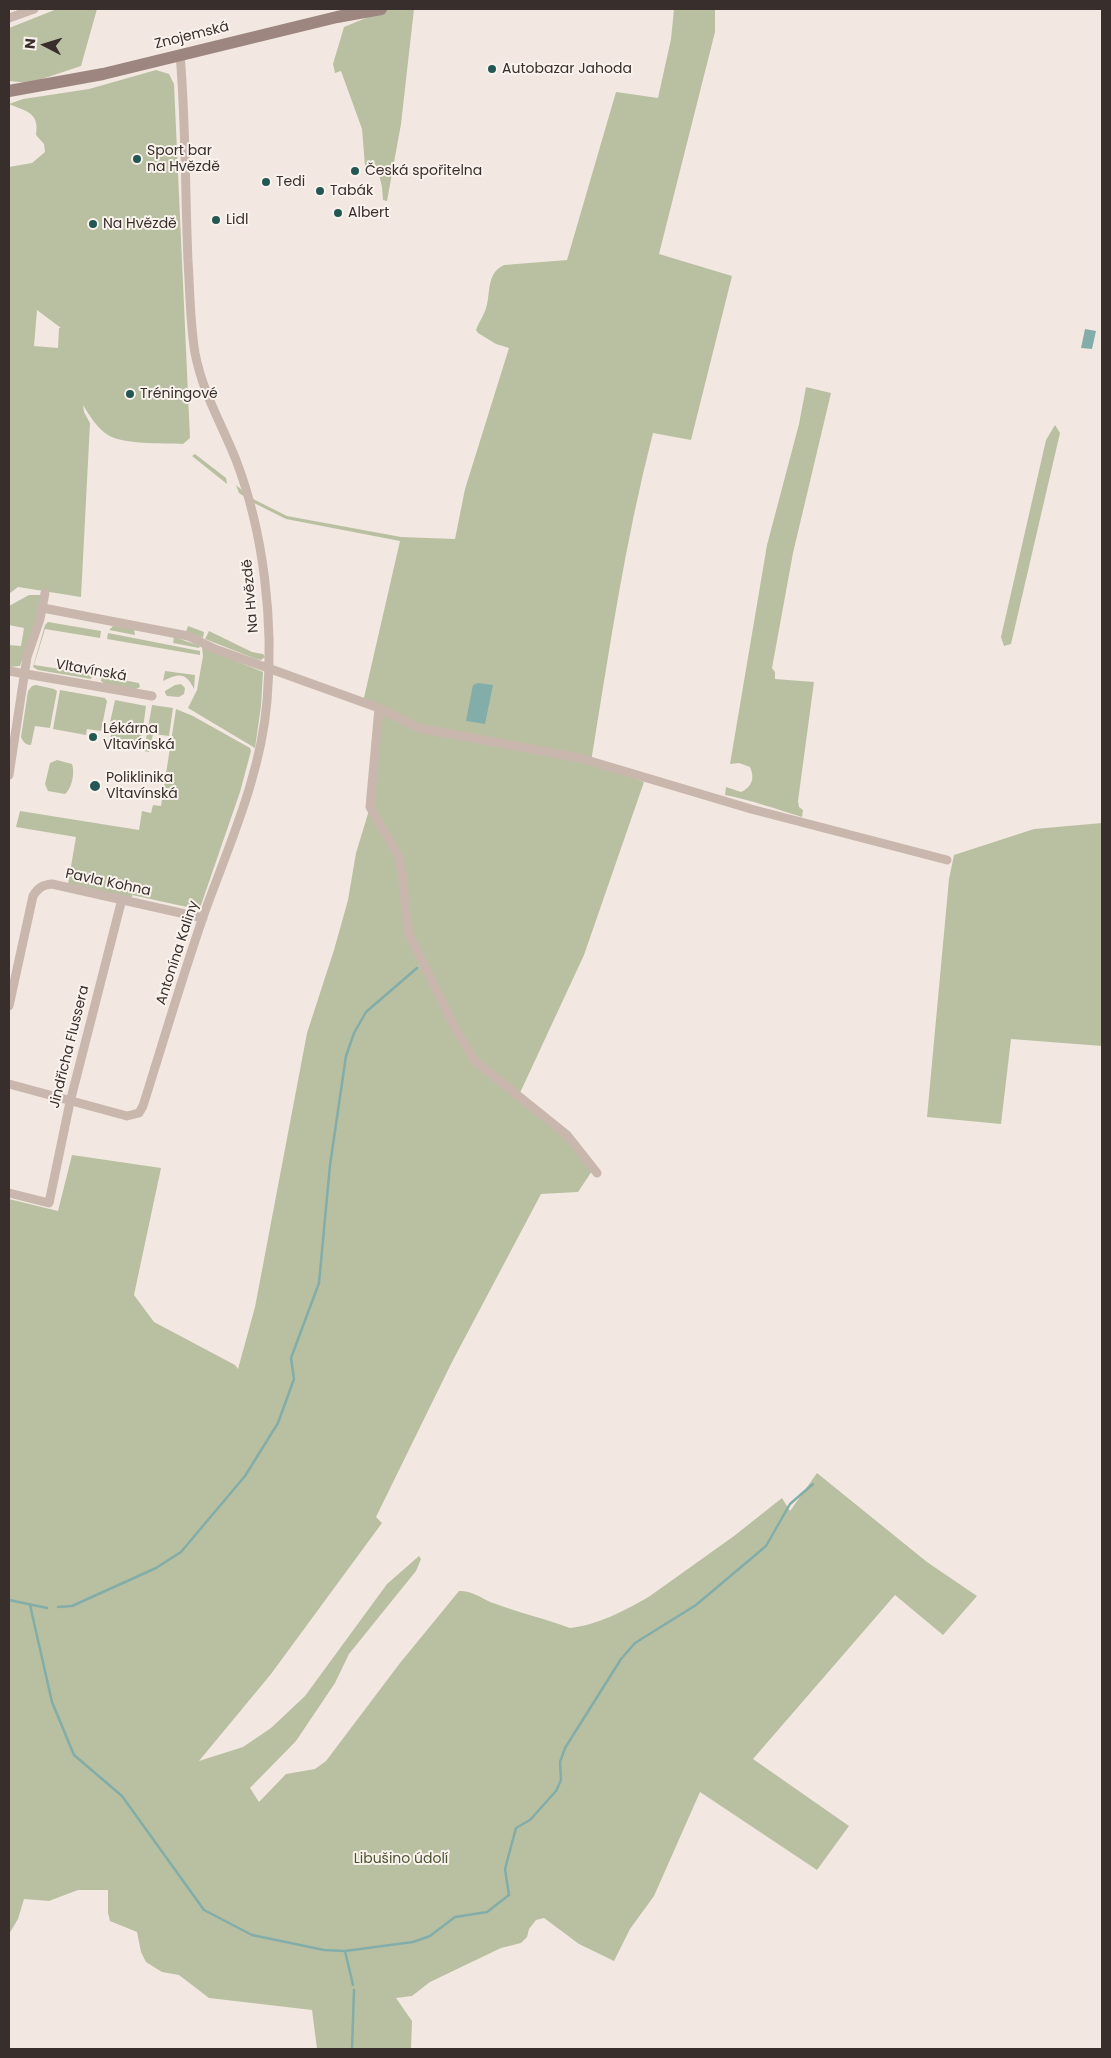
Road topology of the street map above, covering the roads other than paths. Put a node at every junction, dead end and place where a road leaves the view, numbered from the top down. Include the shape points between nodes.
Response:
1 (34, 9) edge
2 (381, 9) edge
3 (335, 13) edge
4 (9, 18) edge
5 (180, 54) junction
6 (9, 91) edge
7 (46, 593) dead end
8 (43, 608) junction
9 (269, 669) junction
10 (9, 671) edge
11 (25, 674) junction
12 (152, 696) dead end
13 (378, 708) junction
14 (9, 775) edge
15 (947, 860) dead end
16 (122, 900) junction
17 (203, 918) junction
18 (9, 1006) edge
19 (9, 1084) edge
20 (70, 1102) junction
21 (597, 1173) dead end
22 (9, 1193) edge

1 - 4 street
2 - 3 street, Znojemská
3 - 5 street, Znojemská
5 - 6 street, Znojemská via 76,80
5 - 9 street, Na Hvězdě via 195,353 205,393 236,461 254,516 262,555
7 - 8 street
8 - 9 street via 174,633
8 - 11 street
9 - 13 street
9 - 17 street, Antonína Kaliny via 259,752
10 - 11 street, Vltavínská
11 - 12 street, Vltavínská
11 - 14 street
13 - 15 street via 420,728 580,758 751,809
13 - 21 street via 370,807 398,854 409,934 475,1061 567,1135
16 - 17 street, Pavla Kohna
16 - 18 street, Pavla Kohna via 52,884 38,888 33,896
16 - 20 street, Jindřicha Flussera
17 - 20 street, Antonína Kaliny via 139,1113 127,1116
19 - 20 street, Antonína Kaliny
20 - 22 street, Jindřicha Flussera via 53,1205

